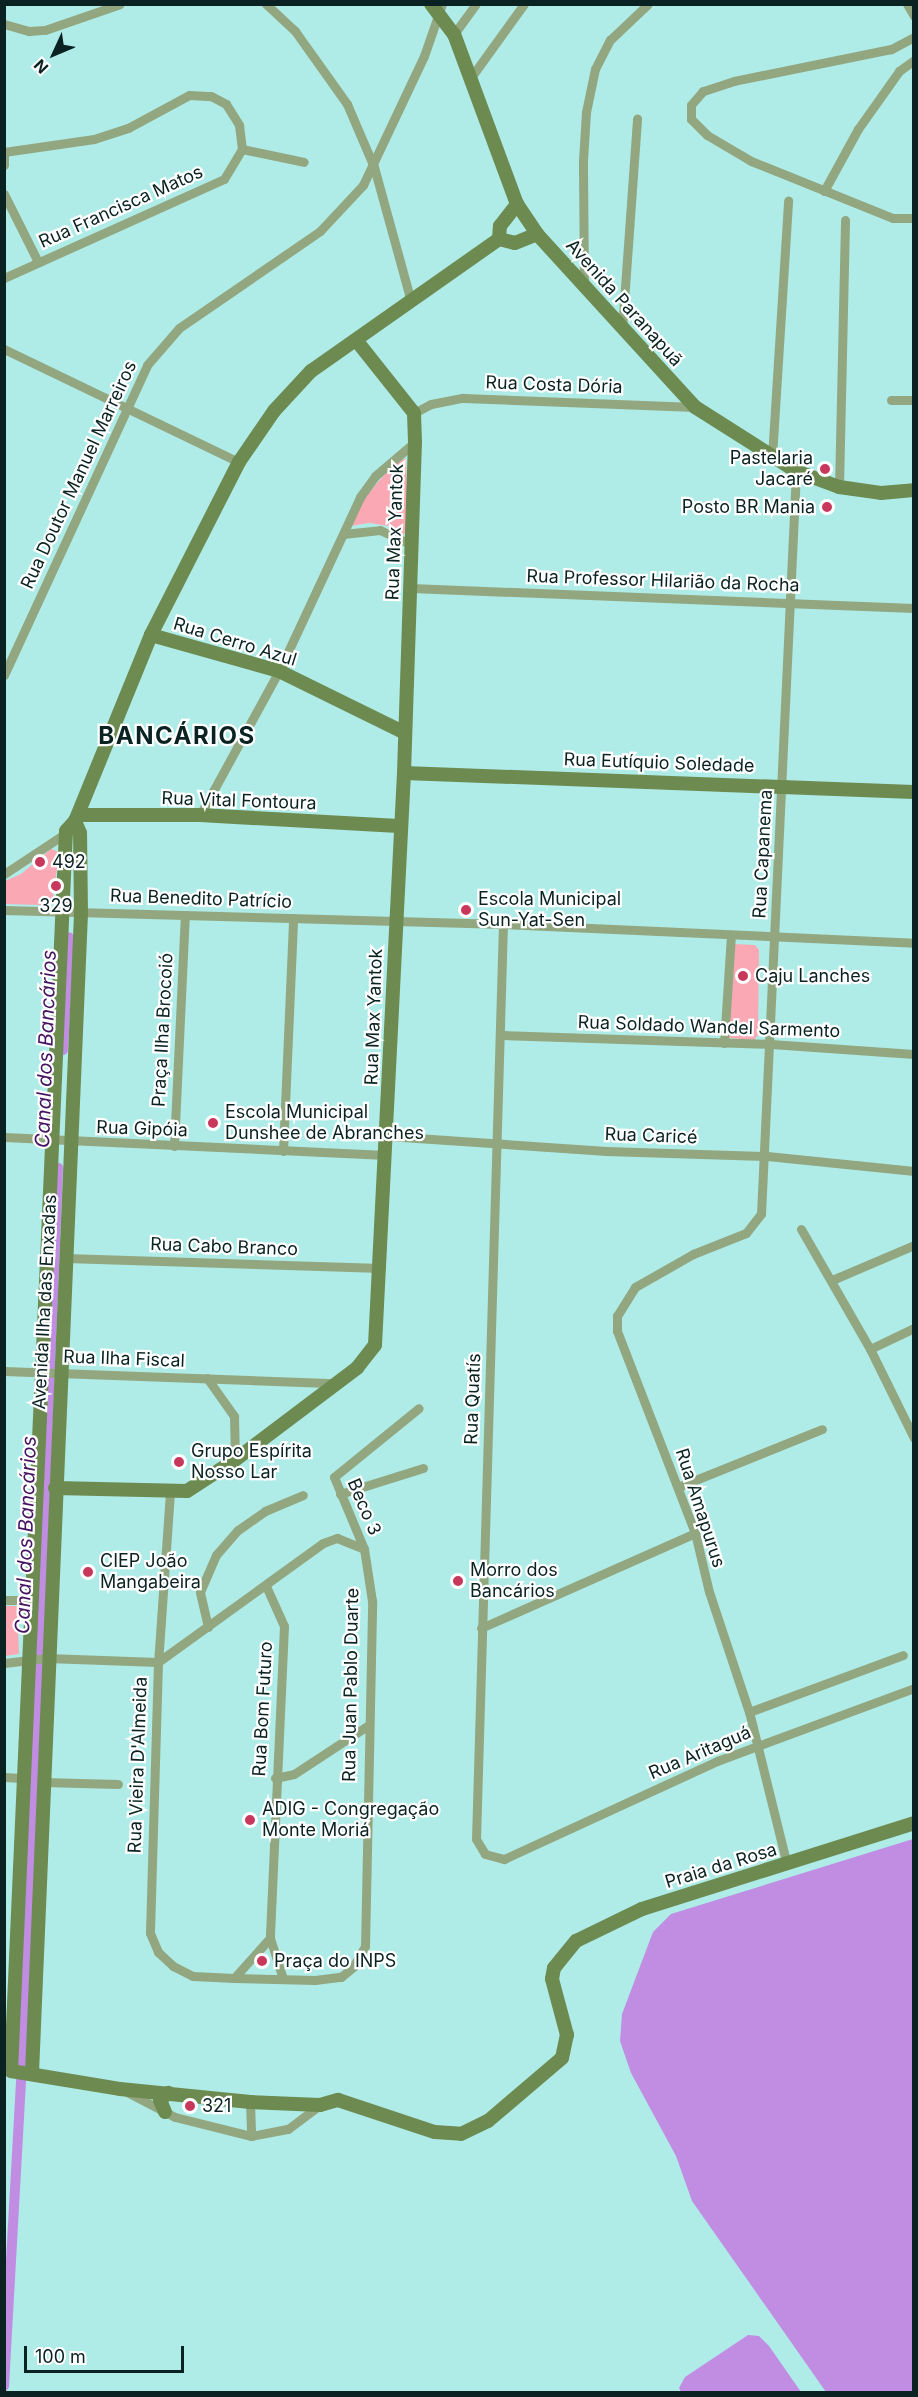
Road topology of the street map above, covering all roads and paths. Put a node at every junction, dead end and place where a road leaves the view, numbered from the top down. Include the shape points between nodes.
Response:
1 (120, 4) edge
2 (266, 4) edge
3 (476, 4) edge
4 (524, 4) edge
5 (648, 4) edge
6 (907, 4) edge
7 (438, 8) edge
8 (914, 16) edge
9 (4, 24) edge
10 (454, 34) junction
11 (914, 37) edge
12 (914, 60) edge
13 (472, 76) junction
14 (637, 119) dead end
15 (242, 149) junction
16 (4, 153) edge
17 (304, 162) dead end
18 (4, 165) edge
19 (374, 167) junction
20 (824, 191) junction
21 (4, 194) edge
22 (788, 200) dead end
23 (517, 204) junction
24 (914, 218) edge
25 (845, 220) dead end
26 (537, 234) junction
27 (499, 239) junction
28 (38, 262) junction
29 (4, 278) edge
30 (584, 284) junction
31 (411, 301) junction
32 (621, 329) junction
33 (356, 340) junction
34 (4, 349) edge
35 (891, 400) dead end
36 (914, 400) edge
37 (695, 407) junction
38 (124, 409) junction
39 (414, 413) junction
40 (415, 442) junction
41 (771, 457) junction
42 (239, 462) junction
43 (796, 471) junction
44 (839, 487) junction
45 (914, 490) edge
46 (343, 534) junction
47 (412, 546) junction
48 (411, 588) junction
49 (790, 603) junction
50 (914, 608) edge
51 (151, 635) junction
52 (279, 671) junction
53 (4, 675) edge
54 (405, 733) junction
55 (404, 773) junction
56 (783, 785) junction
57 (914, 792) edge
58 (200, 815) junction
59 (75, 825) junction
60 (399, 826) junction
61 (4, 874) edge
62 (4, 910) edge
63 (62, 910) junction
64 (81, 912) junction
65 (184, 916) junction
66 (293, 918) junction
67 (396, 921) junction
68 (503, 924) junction
69 (731, 936) junction
70 (775, 939) junction
71 (914, 943) edge
72 (503, 1035) junction
73 (724, 1043) junction
74 (771, 1044) junction
75 (914, 1054) edge
76 (387, 1136) junction
77 (4, 1137) edge
78 (52, 1141) junction
79 (498, 1141) junction
80 (70, 1143) junction
81 (174, 1146) junction
82 (283, 1151) junction
83 (386, 1155) junction
84 (767, 1156) junction
85 (914, 1171) edge
86 (801, 1228) dead end
87 (746, 1233) joint
88 (914, 1245) edge
89 (65, 1258) junction
90 (381, 1268) junction
91 (832, 1280) junction
92 (914, 1328) edge
93 (870, 1348) junction
94 (4, 1371) edge
95 (51, 1373) junction
96 (207, 1378) junction
97 (335, 1383) junction
98 (419, 1408) dead end
99 (822, 1429) dead end
100 (914, 1438) edge
101 (236, 1460) junction
102 (423, 1468) dead end
103 (678, 1487) junction
104 (55, 1488) junction
105 (170, 1492) junction
106 (340, 1494) junction
107 (303, 1495) dead end
108 (695, 1533) junction
109 (364, 1549) junction
110 (266, 1586) junction
111 (33, 1599) junction
112 (4, 1600) edge
113 (208, 1627) junction
114 (481, 1628) junction
115 (903, 1655) dead end
116 (47, 1658) junction
117 (31, 1659) junction
118 (158, 1662) junction
119 (4, 1663) edge
120 (914, 1688) edge
121 (749, 1712) junction
122 (367, 1725) junction
123 (758, 1746) junction
124 (4, 1778) edge
125 (26, 1778) junction
126 (276, 1778) junction
127 (42, 1782) junction
128 (118, 1784) dead end
129 (914, 1823) edge
130 (504, 1859) joint
131 (787, 1865) junction
132 (270, 1938) junction
133 (234, 1977) junction
134 (283, 1979) junction
135 (10, 2072) edge
136 (32, 2073) junction
137 (120, 2089) junction
138 (168, 2093) junction
139 (250, 2102) junction
140 (320, 2105) junction
141 (165, 2112) junction
142 (251, 2136) junction

1 - 9 street via 45,30 29,31
2 - 19 street via 295,31 347,104
3 - 10 street
4 - 13 street
5 - 30 street via 610,40 595,69 586,112 583,161
6 - 8 street
7 - 10 street, Avenida Paranapuã
7 - 19 street, Rua Doutor Manuel Marreiros
10 - 13 street, Avenida Paranapuã
11 - 20 street via 891,49 702,91 691,105 692,119 707,135 751,161
12 - 20 street via 899,71 858,129
13 - 23 street, Avenida Paranapuã
14 - 32 street
15 - 16 street via 239,125 226,104 211,96 189,95 128,128 94,139
15 - 17 street
15 - 28 street, Rua Francisca Matos via 224,180
16 - 18 street
19 - 31 street
19 - 38 street, Rua Doutor Manuel Marreiros via 340,212 320,231 179,328 147,364
20 - 24 street via 893,218
21 - 28 street
22 - 41 street
23 - 26 street, Avenida Paranapuã
23 - 27 street via 500,226
25 - 44 street
26 - 27 street via 515,243
26 - 30 street, Avenida Paranapuã
27 - 31 street
28 - 29 street, Rua Francisca Matos
30 - 32 street, Avenida Paranapuã
31 - 33 street
32 - 37 street, Avenida Paranapuã
33 - 39 street
33 - 42 street via 296,387
34 - 38 street
35 - 36 street
37 - 39 street, Rua Costa Dória via 463,398 431,404
37 - 41 street, Avenida Paranapuã
38 - 42 street
38 - 53 street, Rua Doutor Manuel Marreiros
39 - 40 street, Rua Max Yantok
40 - 46 street via 375,476
40 - 47 street, Rua Max Yantok
41 - 43 street, Avenida Paranapuã
42 - 51 street
43 - 44 street, Avenida Paranapuã
43 - 49 street, Rua Capanema
44 - 45 street, Avenida Paranapuã via 881,493
46 - 47 street via 380,530
46 - 52 street
47 - 48 street, Rua Max Yantok
48 - 49 street, Rua Professor Hilarião da Rocha
48 - 54 street, Rua Max Yantok
49 - 50 street, Rua Professor Hilarião da Rocha
49 - 56 street, Rua Capanema
51 - 52 street, Rua Cerro Azul
51 - 59 street
52 - 54 street, Rua Cerro Azul
52 - 58 street
54 - 55 street, Rua Max Yantok
55 - 56 street, Rua Eutíquio Soledade
55 - 60 street, Rua Max Yantok
56 - 57 street, Rua Eutíquio Soledade
56 - 70 street, Rua Capanema
58 - 59 street, Rua Vital Fontoura
58 - 60 street, Rua Vital Fontoura
59 - 61 street
59 - 63 street, Avenida Ilha das Enxadas
59 - 64 street, Avenida Ilha das Enxadas
60 - 67 street, Rua Max Yantok
62 - 63 street, Rua Benedito Patrício
63 - 64 street, Rua Benedito Patrício
63 - 78 street, Avenida Ilha das Enxadas
64 - 65 street, Rua Benedito Patrício
64 - 80 street, Avenida Ilha das Enxadas
65 - 66 street, Rua Benedito Patrício
65 - 81 street, Praça Ilha Brocoió
66 - 67 street, Rua Benedito Patrício
66 - 82 street
67 - 68 street, Rua Benedito Patrício
67 - 76 street, Rua Max Yantok
68 - 69 street, Rua Benedito Patrício
68 - 72 street, Rua Quatís
69 - 70 street, Rua Benedito Patrício
69 - 73 street
70 - 71 street, Rua Benedito Patrício
70 - 74 street, Rua Capanema
72 - 73 street, Rua Soldado Wandel Sarmento
72 - 79 street, Rua Quatís
73 - 74 street, Rua Soldado Wandel Sarmento
74 - 75 street, Rua Soldado Wandel Sarmento
74 - 84 street, Rua Capanema
76 - 79 street, Rua Caricé
76 - 83 street, Rua Max Yantok
77 - 78 street, Rua Gipóia
78 - 80 street, Rua Gipóia
78 - 95 street, Avenida Ilha das Enxadas
79 - 84 street, Rua Caricé via 606,1151
79 - 114 street, Rua Quatís
80 - 81 street, Rua Gipóia
80 - 89 street, Avenida Ilha das Enxadas
81 - 82 street, Rua Gipóia
82 - 83 street, Rua Gipóia
83 - 90 street, Rua Max Yantok
84 - 85 street, Rua Caricé
84 - 87 street, Rua Capanema via 762,1214
86 - 91 street
87 - 103 street, Rua Amapurus via 693,1254 635,1287 617,1316 618,1331
88 - 91 street
89 - 90 street, Rua Cabo Branco
89 - 95 street, Avenida Ilha das Enxadas
90 - 97 street, Rua Max Yantok via 375,1345 364,1363
91 - 93 street
92 - 93 street
93 - 100 street
94 - 95 street, Rua Ilha Fiscal
95 - 96 street, Rua Ilha Fiscal
95 - 104 street, Avenida Ilha das Enxadas
95 - 111 street, Avenida Ilha das Enxadas
96 - 97 street, Rua Ilha Fiscal
96 - 101 street, Rua Ilha Fiscal via 234,1416
97 - 101 street, Rua Max Yantok
98 - 106 street, Beco 3 via 334,1477
99 - 103 street
101 - 105 street, Rua Max Yantok via 200,1485
102 - 106 street
103 - 108 street, Rua Amapurus
104 - 105 street, Rua Max Yantok
104 - 116 street, Avenida Ilha das Enxadas
105 - 118 street, Rua Vieira D'Almeida
106 - 109 street, Beco 3
107 - 113 street via 265,1511 238,1530 216,1555 200,1592
108 - 114 street
108 - 121 street, Rua Amapurus
109 - 110 street via 337,1538 323,1543
109 - 122 street, Rua Juan Pablo Duarte via 372,1601
110 - 113 street
110 - 126 street, Rua Bom Futuro via 284,1626
111 - 112 street
111 - 117 street, Avenida Ilha das Enxadas
113 - 118 street
114 - 130 street, Rua Quatís via 476,1839 486,1854
115 - 121 street
116 - 117 street
116 - 118 street
116 - 127 street, Avenida Ilha das Enxadas
117 - 119 street
117 - 125 street, Avenida Ilha das Enxadas
118 - 133 street, Rua Vieira D'Almeida via 150,1933 158,1952 173,1966 193,1976
120 - 123 street, Rua Aritaguá
121 - 123 street, Rua Amapurus
122 - 126 street via 294,1774
122 - 134 street, Rua Juan Pablo Duarte via 365,1946 353,1967 341,1977
123 - 130 street, Rua Aritaguá
123 - 131 street, Rua Amapurus
124 - 125 street
125 - 135 street, Avenida Ilha das Enxadas
126 - 132 street, Rua Bom Futuro
127 - 128 street
127 - 136 street, Avenida Ilha das Enxadas
129 - 131 street, Praia da Rosa
131 - 140 street, Praia da Rosa via 642,1909 576,1941 554,1968 554,1996 567,2035 562,2058 481,2126 448,2135 338,2100
132 - 133 street
132 - 134 street, Rua Bom Futuro
133 - 134 street, Rua Vieira D'Almeida
135 - 136 street
136 - 137 street
137 - 138 street
137 - 141 street
138 - 139 street
138 - 141 street via 160,2100
139 - 140 street
139 - 142 street
140 - 142 street via 288,2129
141 - 142 street

